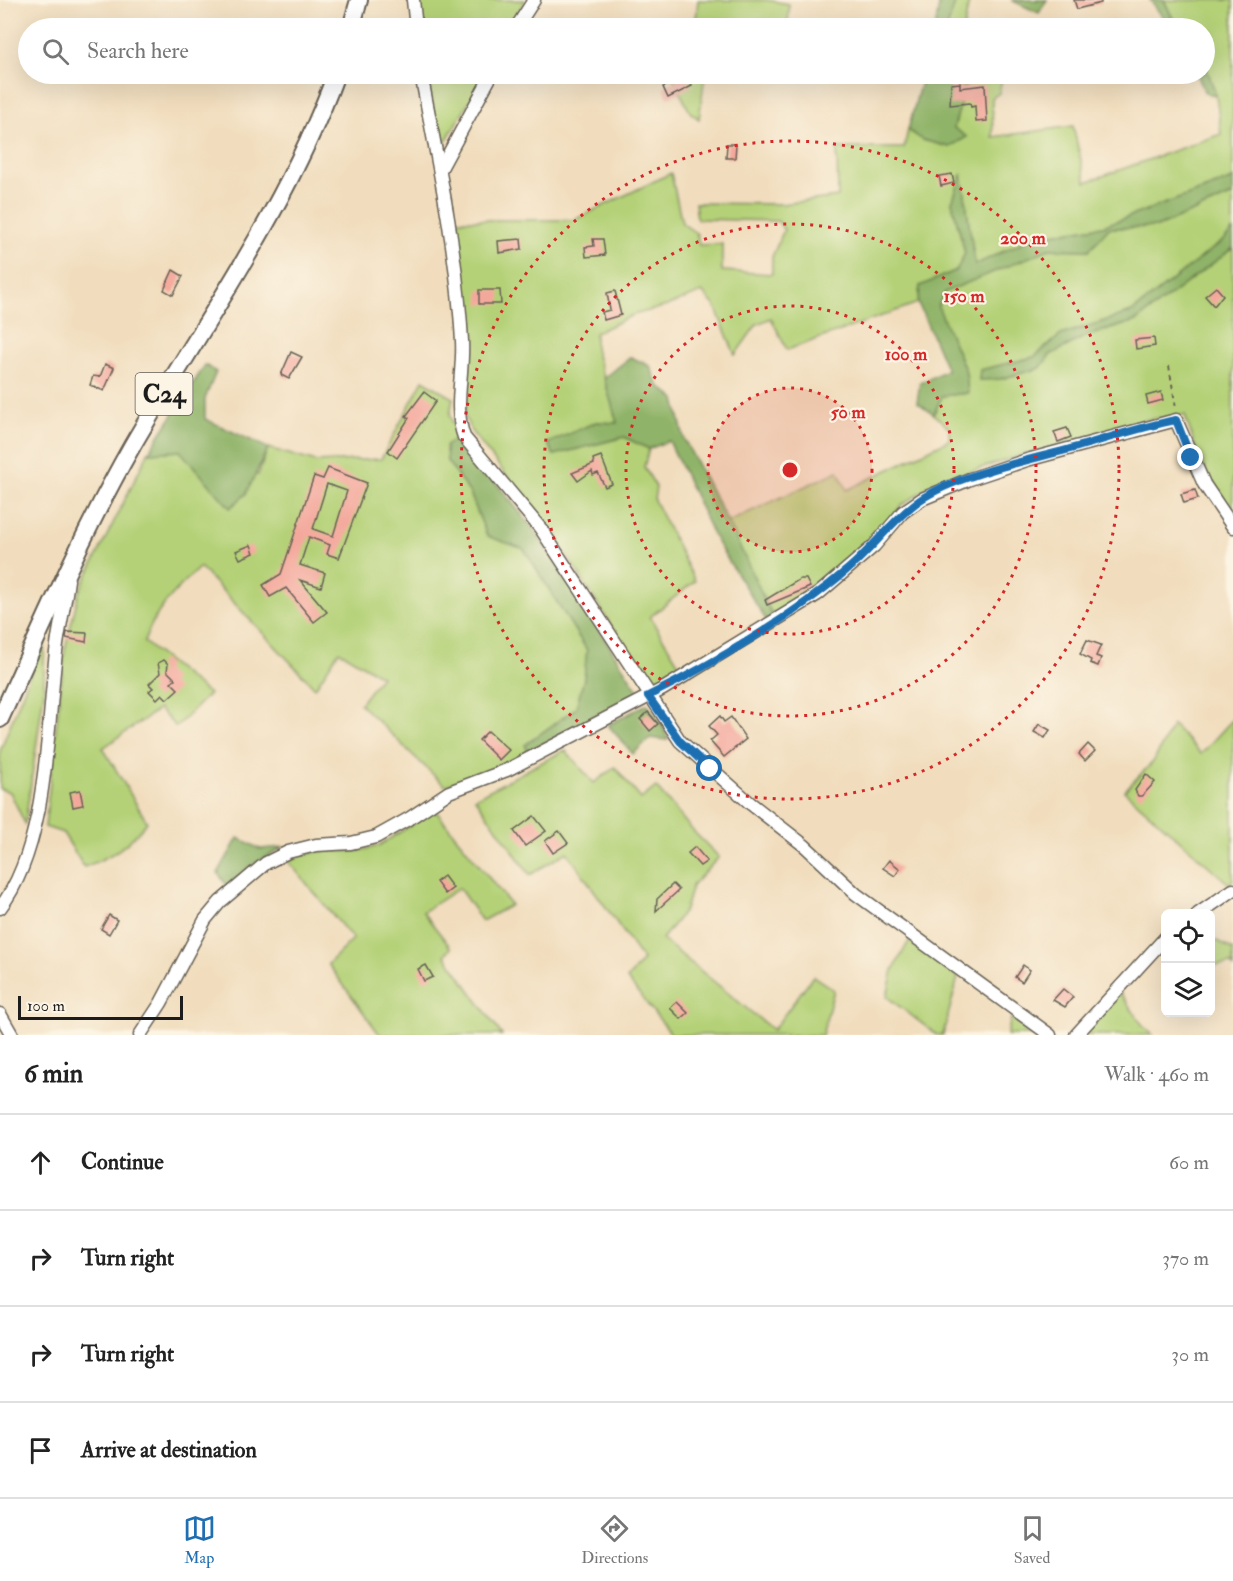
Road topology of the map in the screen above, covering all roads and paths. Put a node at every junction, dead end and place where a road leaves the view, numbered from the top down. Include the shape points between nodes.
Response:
1 (359, 0) edge
2 (413, 0) edge
3 (534, 0) edge
4 (354, 18) edge
5 (415, 18) edge
6 (522, 18) edge
7 (332, 84) edge
8 (423, 84) edge
9 (487, 84) edge
10 (440, 170) junction
11 (1169, 366) dead end
12 (1176, 420) junction
13 (1233, 527) edge
14 (70, 566) junction
15 (648, 696) junction
16 (0, 719) edge
17 (1233, 890) edge
18 (0, 908) edge
19 (1205, 909) edge
20 (1161, 942) edge
21 (0, 1014) edge
22 (12, 1035) edge
23 (140, 1035) edge
24 (1050, 1035) edge
25 (1076, 1035) edge

1 - 4 main road
2 - 5 street
3 - 6 street
7 - 14 main road, C24 via 258,242 132,446
8 - 10 street
9 - 10 street
10 - 15 street via 462,343 458,422 464,436 541,529 631,663
11 - 12 path
12 - 13 street via 1204,483
12 - 15 street via 1027,460 922,499 818,594
14 - 16 main road, C24
14 - 18 street via 32,835 21,872
15 - 23 street via 507,770 449,792 376,837 316,845 266,863 205,920 167,994
15 - 24 street via 680,741 856,894
17 - 19 street
20 - 25 street
21 - 22 street

